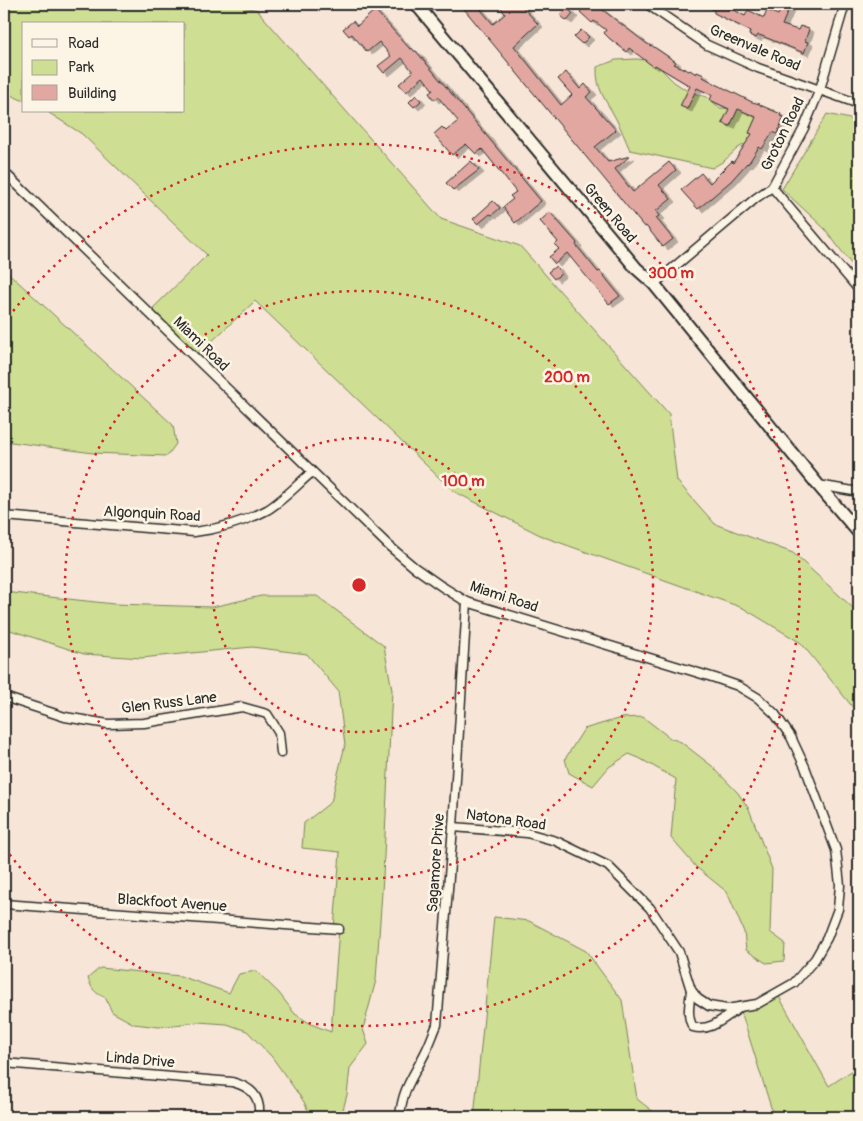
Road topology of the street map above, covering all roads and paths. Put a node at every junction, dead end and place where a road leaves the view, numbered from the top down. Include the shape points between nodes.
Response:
1 (416, 4) edge
2 (648, 4) edge
3 (845, 4) edge
4 (820, 89) junction
5 (859, 104) edge
6 (4, 172) edge
7 (772, 187) junction
8 (654, 284) junction
9 (859, 290) edge
10 (312, 472) junction
11 (818, 485) junction
12 (859, 492) edge
13 (4, 516) edge
14 (859, 533) edge
15 (467, 602) junction
16 (4, 698) edge
17 (281, 753) dead end
18 (453, 827) junction
19 (4, 904) edge
20 (339, 929) dead end
21 (691, 990) junction
22 (740, 1008) junction
23 (4, 1063) edge
24 (259, 1113) edge
25 (400, 1117) edge

1 - 8 main road, Green Road via 636,268
2 - 4 street, Greenvale Road via 707,45 758,68
3 - 4 street, Groton Road
4 - 5 street, Greenvale Road
4 - 7 street, Groton Road via 804,128
6 - 10 street, Miami Road
7 - 8 street, Groton Road
7 - 9 street
8 - 11 main road, Green Road
10 - 13 street, Algonquin Road via 269,509 213,530 194,532
10 - 15 street, Miami Road via 414,567
11 - 12 street
11 - 14 main road, Green Road
15 - 18 street, Sagamore Drive
15 - 22 street, Miami Road via 738,686 775,714 791,737 836,850 840,885 838,909 815,959 794,983 757,1004
16 - 17 street, Glen Russ Lane via 65,717 108,724 144,722 242,707 267,714 280,733
18 - 21 street, Natona Road via 527,833 556,841 608,866 650,908 679,952
18 - 25 street, Sagamore Drive via 437,1025 406,1086
19 - 20 street, Blackfoot Avenue
21 - 22 street, Miami Road via 709,1006 726,1010
21 - 22 street, Natona Road via 689,1010 693,1027 709,1027
23 - 24 street, Linda Drive via 232,1082 253,1093

